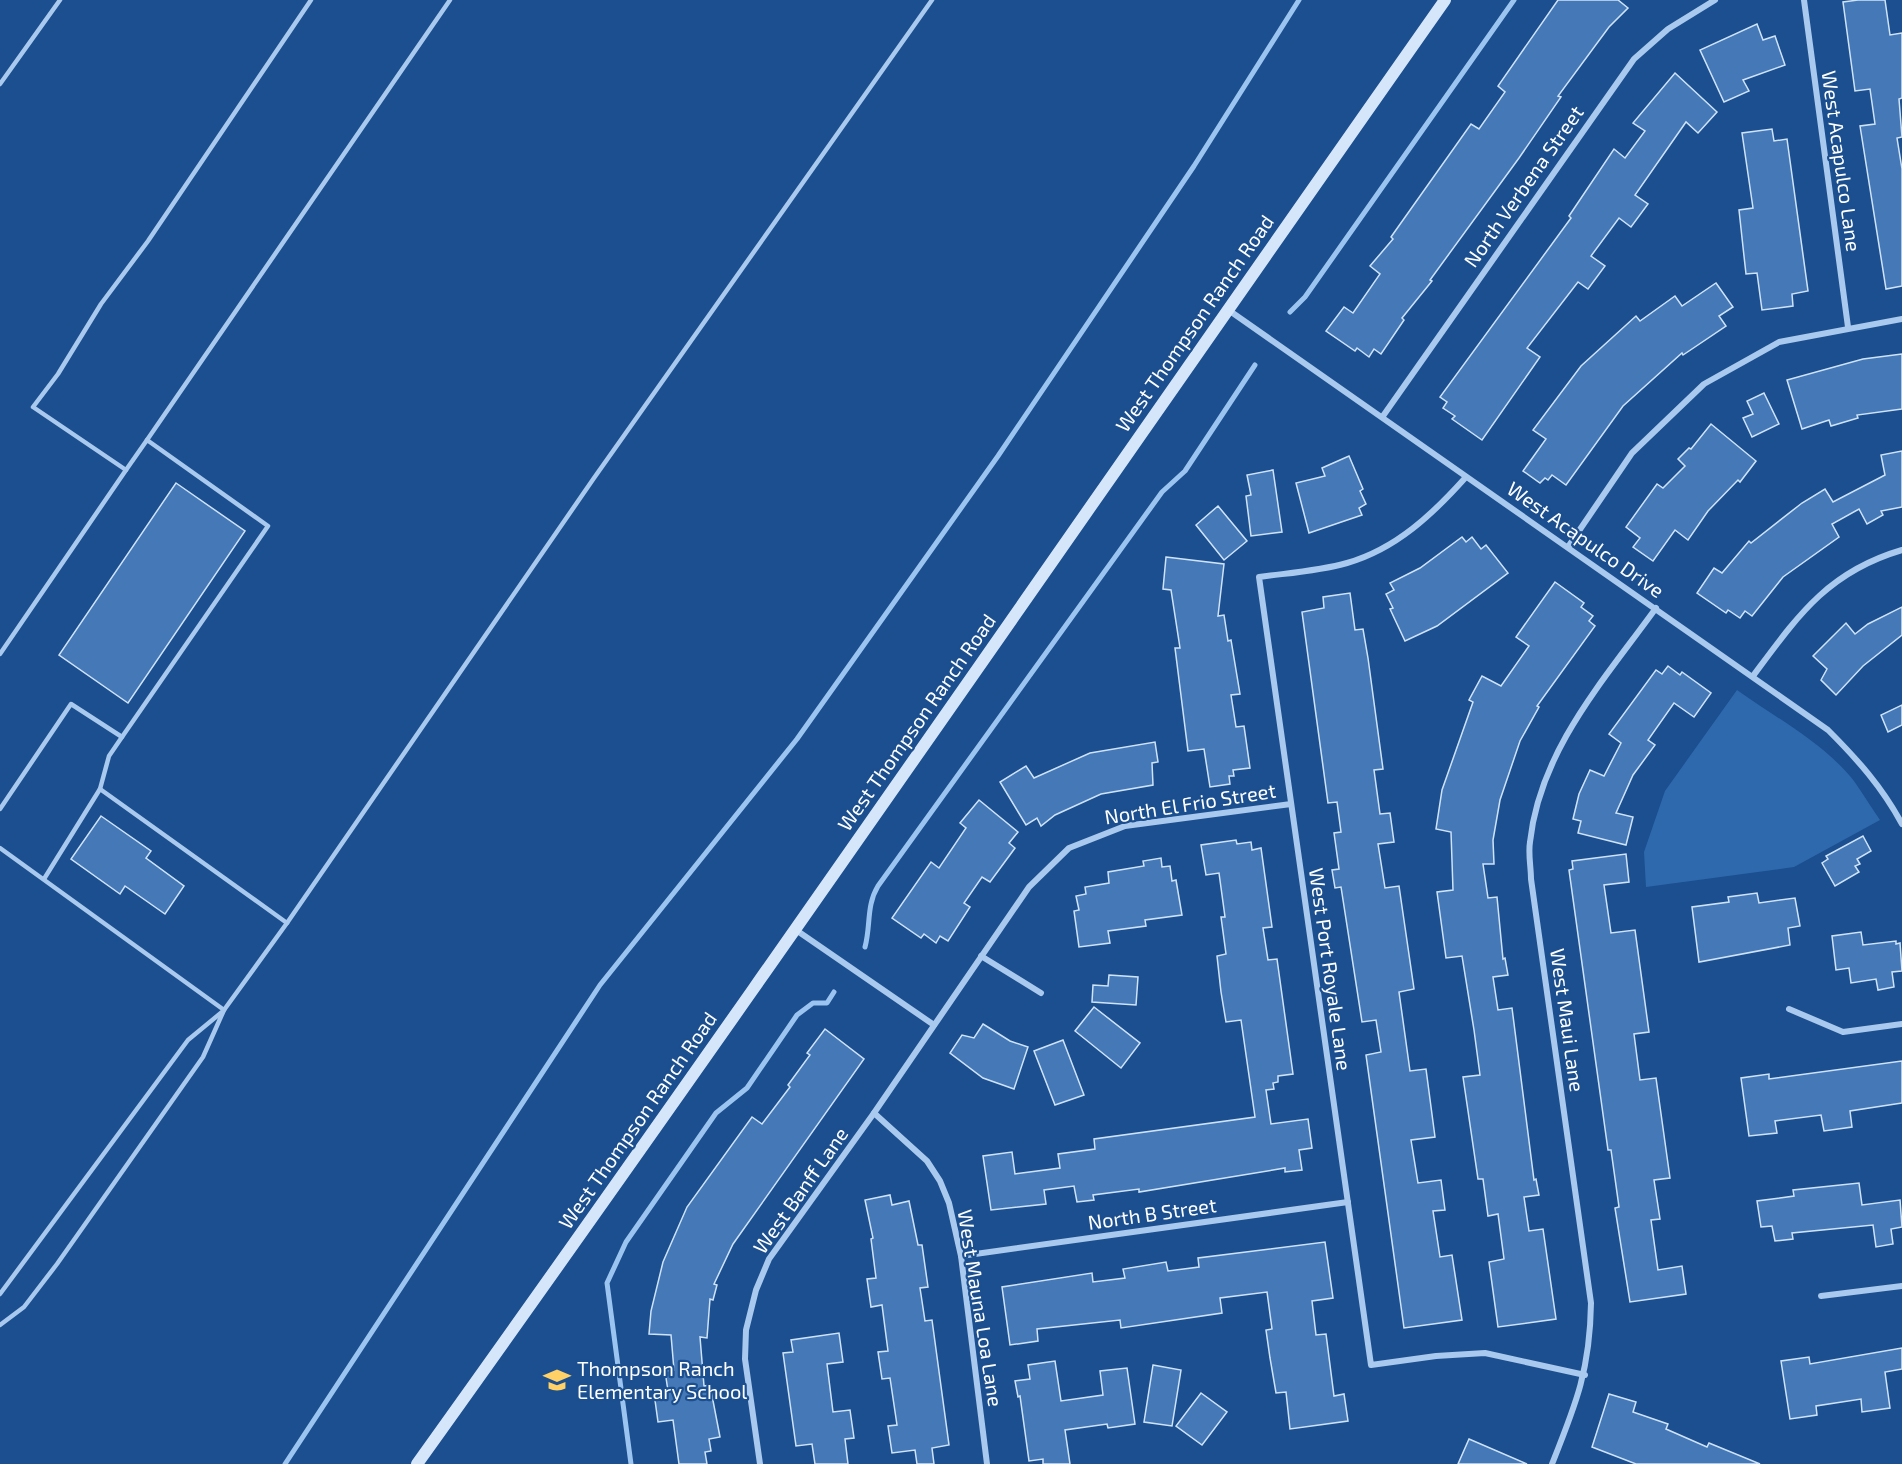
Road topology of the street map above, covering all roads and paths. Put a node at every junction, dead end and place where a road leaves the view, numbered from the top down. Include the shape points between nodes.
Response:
1 (60, 0) edge
2 (311, 0) edge
3 (450, 0) edge
4 (932, 0) edge
5 (1444, 0) edge
6 (1715, 0) edge
7 (1804, 0) edge
8 (0, 84) edge
9 (1226, 308) junction
10 (1902, 319) edge
11 (1848, 327) junction
12 (1383, 416) junction
13 (147, 440) junction
14 (126, 470) junction
15 (1466, 477) junction
16 (1568, 547) junction
17 (1902, 550) edge
18 (1656, 608) junction
19 (0, 654) edge
20 (1752, 676) junction
21 (122, 737) junction
22 (100, 789) junction
23 (1291, 804) junction
24 (0, 809) edge
25 (1902, 824) edge
26 (0, 848) edge
27 (44, 879) junction
28 (287, 923) junction
29 (796, 930) junction
30 (981, 956) junction
31 (1041, 993) dead end
32 (1789, 1009) dead end
33 (224, 1010) junction
34 (1902, 1024) edge
35 (934, 1025) junction
36 (874, 1113) junction
37 (1348, 1202) junction
38 (961, 1256) junction
39 (1902, 1286) edge
40 (0, 1294) edge
41 (1821, 1296) dead end
42 (0, 1325) edge
43 (1585, 1376) junction
44 (417, 1464) edge
45 (760, 1464) edge
46 (987, 1464) edge
47 (1552, 1464) edge

1 - 8 lane
2 - 14 lane via 33,407
3 - 13 lane
4 - 28 lane via 594,478
5 - 9 main road, West Thompson Ranch Road
6 - 12 street, North Verbena Street via 1668,28 1634,59
7 - 11 street, West Acapulco Lane
9 - 12 street, West Acapulco Drive
9 - 29 main road, West Thompson Ranch Road
10 - 11 street
11 - 16 street via 1779,342 1704,384 1632,453
12 - 15 street, West Acapulco Drive
13 - 14 lane
13 - 21 lane via 268,526
14 - 19 lane
15 - 16 street, West Acapulco Drive
15 - 23 street, West Port Royale Lane via 1425,521 1376,551 1347,563 1259,577
16 - 18 street, West Acapulco Drive
17 - 20 street via 1881,556 1834,581 1791,625
18 - 20 street, West Acapulco Drive
18 - 43 street, West Maui Lane via 1565,734 1539,799 1529,844 1589,1283 1591,1331
20 - 25 street, West Acapulco Drive via 1828,730 1863,765
21 - 22 lane via 109,756
21 - 24 lane via 71,704
22 - 27 lane
22 - 28 lane
23 - 30 street, North El Frio Street via 1125,826 1069,848 1029,887
23 - 37 street, West Port Royale Lane
26 - 27 lane
27 - 33 lane
28 - 33 lane
29 - 35 street
29 - 44 main road, West Thompson Ranch Road
30 - 31 street
30 - 35 street, North El Frio Street
32 - 34 street via 1843,1032
33 - 40 lane via 188,1040
33 - 42 lane via 203,1057 57,1264 24,1307
35 - 36 street, West Banff Lane
36 - 38 street, West Mauna Loa Lane via 927,1161 940,1181
36 - 45 street, West Banff Lane via 769,1259 756,1290 746,1330 745,1359
37 - 38 street, North B Street
37 - 43 street, West Port Royale Lane via 1371,1365 1485,1353
38 - 46 street, West Mauna Loa Lane
39 - 41 street
43 - 47 street, West Maui Lane

